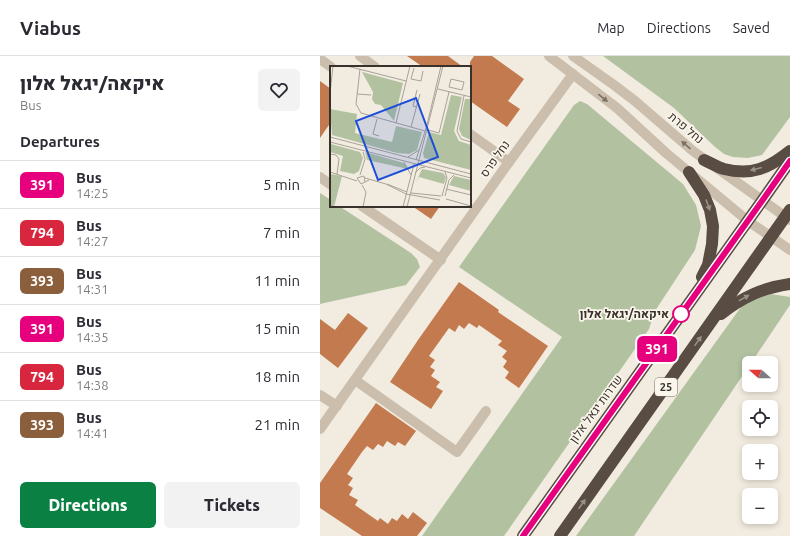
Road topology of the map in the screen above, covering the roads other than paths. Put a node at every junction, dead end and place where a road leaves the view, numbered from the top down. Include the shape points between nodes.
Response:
1 (360, 56) edge
2 (549, 56) edge
3 (573, 56) edge
4 (320, 59) edge
5 (330, 66) edge
6 (374, 66) edge
7 (572, 74) junction
8 (471, 135) edge
9 (790, 151) edge
10 (704, 160) junction
11 (790, 161) edge
12 (509, 162) junction
13 (688, 172) junction
14 (320, 177) edge
15 (330, 184) edge
16 (762, 201) junction
17 (363, 207) edge
18 (788, 215) edge
19 (748, 221) junction
20 (771, 237) junction
21 (790, 250) edge
22 (441, 260) junction
23 (790, 284) edge
24 (690, 302) junction
25 (712, 321) junction
26 (355, 380) junction
27 (320, 394) edge
28 (337, 406) junction
29 (486, 411) dead end
30 (320, 429) edge
31 (523, 536) edge
32 (560, 536) edge

1 - 6 street
2 - 7 street
10 -> 3 street, נחל פרת via 635,101
4 - 5 street
7 - 12 street, נחל פרס
7 -> 13 street via 617,108
8 - 12 street
9 -> 10 highway via 771,165 753,171 734,171
10 - 16 street, נחל פרת
11 - 16 highway, שדרות יגאל אלון / 25
12 - 22 street, נחל פרס
13 - 19 street
13 -> 24 highway via 704,195 713,226 708,265
14 - 15 street
16 - 18 street, נחל פרת
16 - 19 highway, שדרות יגאל אלון / 25
17 - 22 street
18 - 20 highway, 25
19 - 20 street
19 - 24 highway, שדרות יגאל אלון / 25
20 - 21 street
20 - 25 highway, 25
22 - 26 street, נחל פרס
25 -> 23 highway via 745,297
24 - 31 highway, שדרות יגאל אלון / 25
32 -> 25 highway, 25
26 - 28 street, נחל פרס
26 - 29 street via 457,452
27 - 28 street
28 - 30 street, נחל פרס

